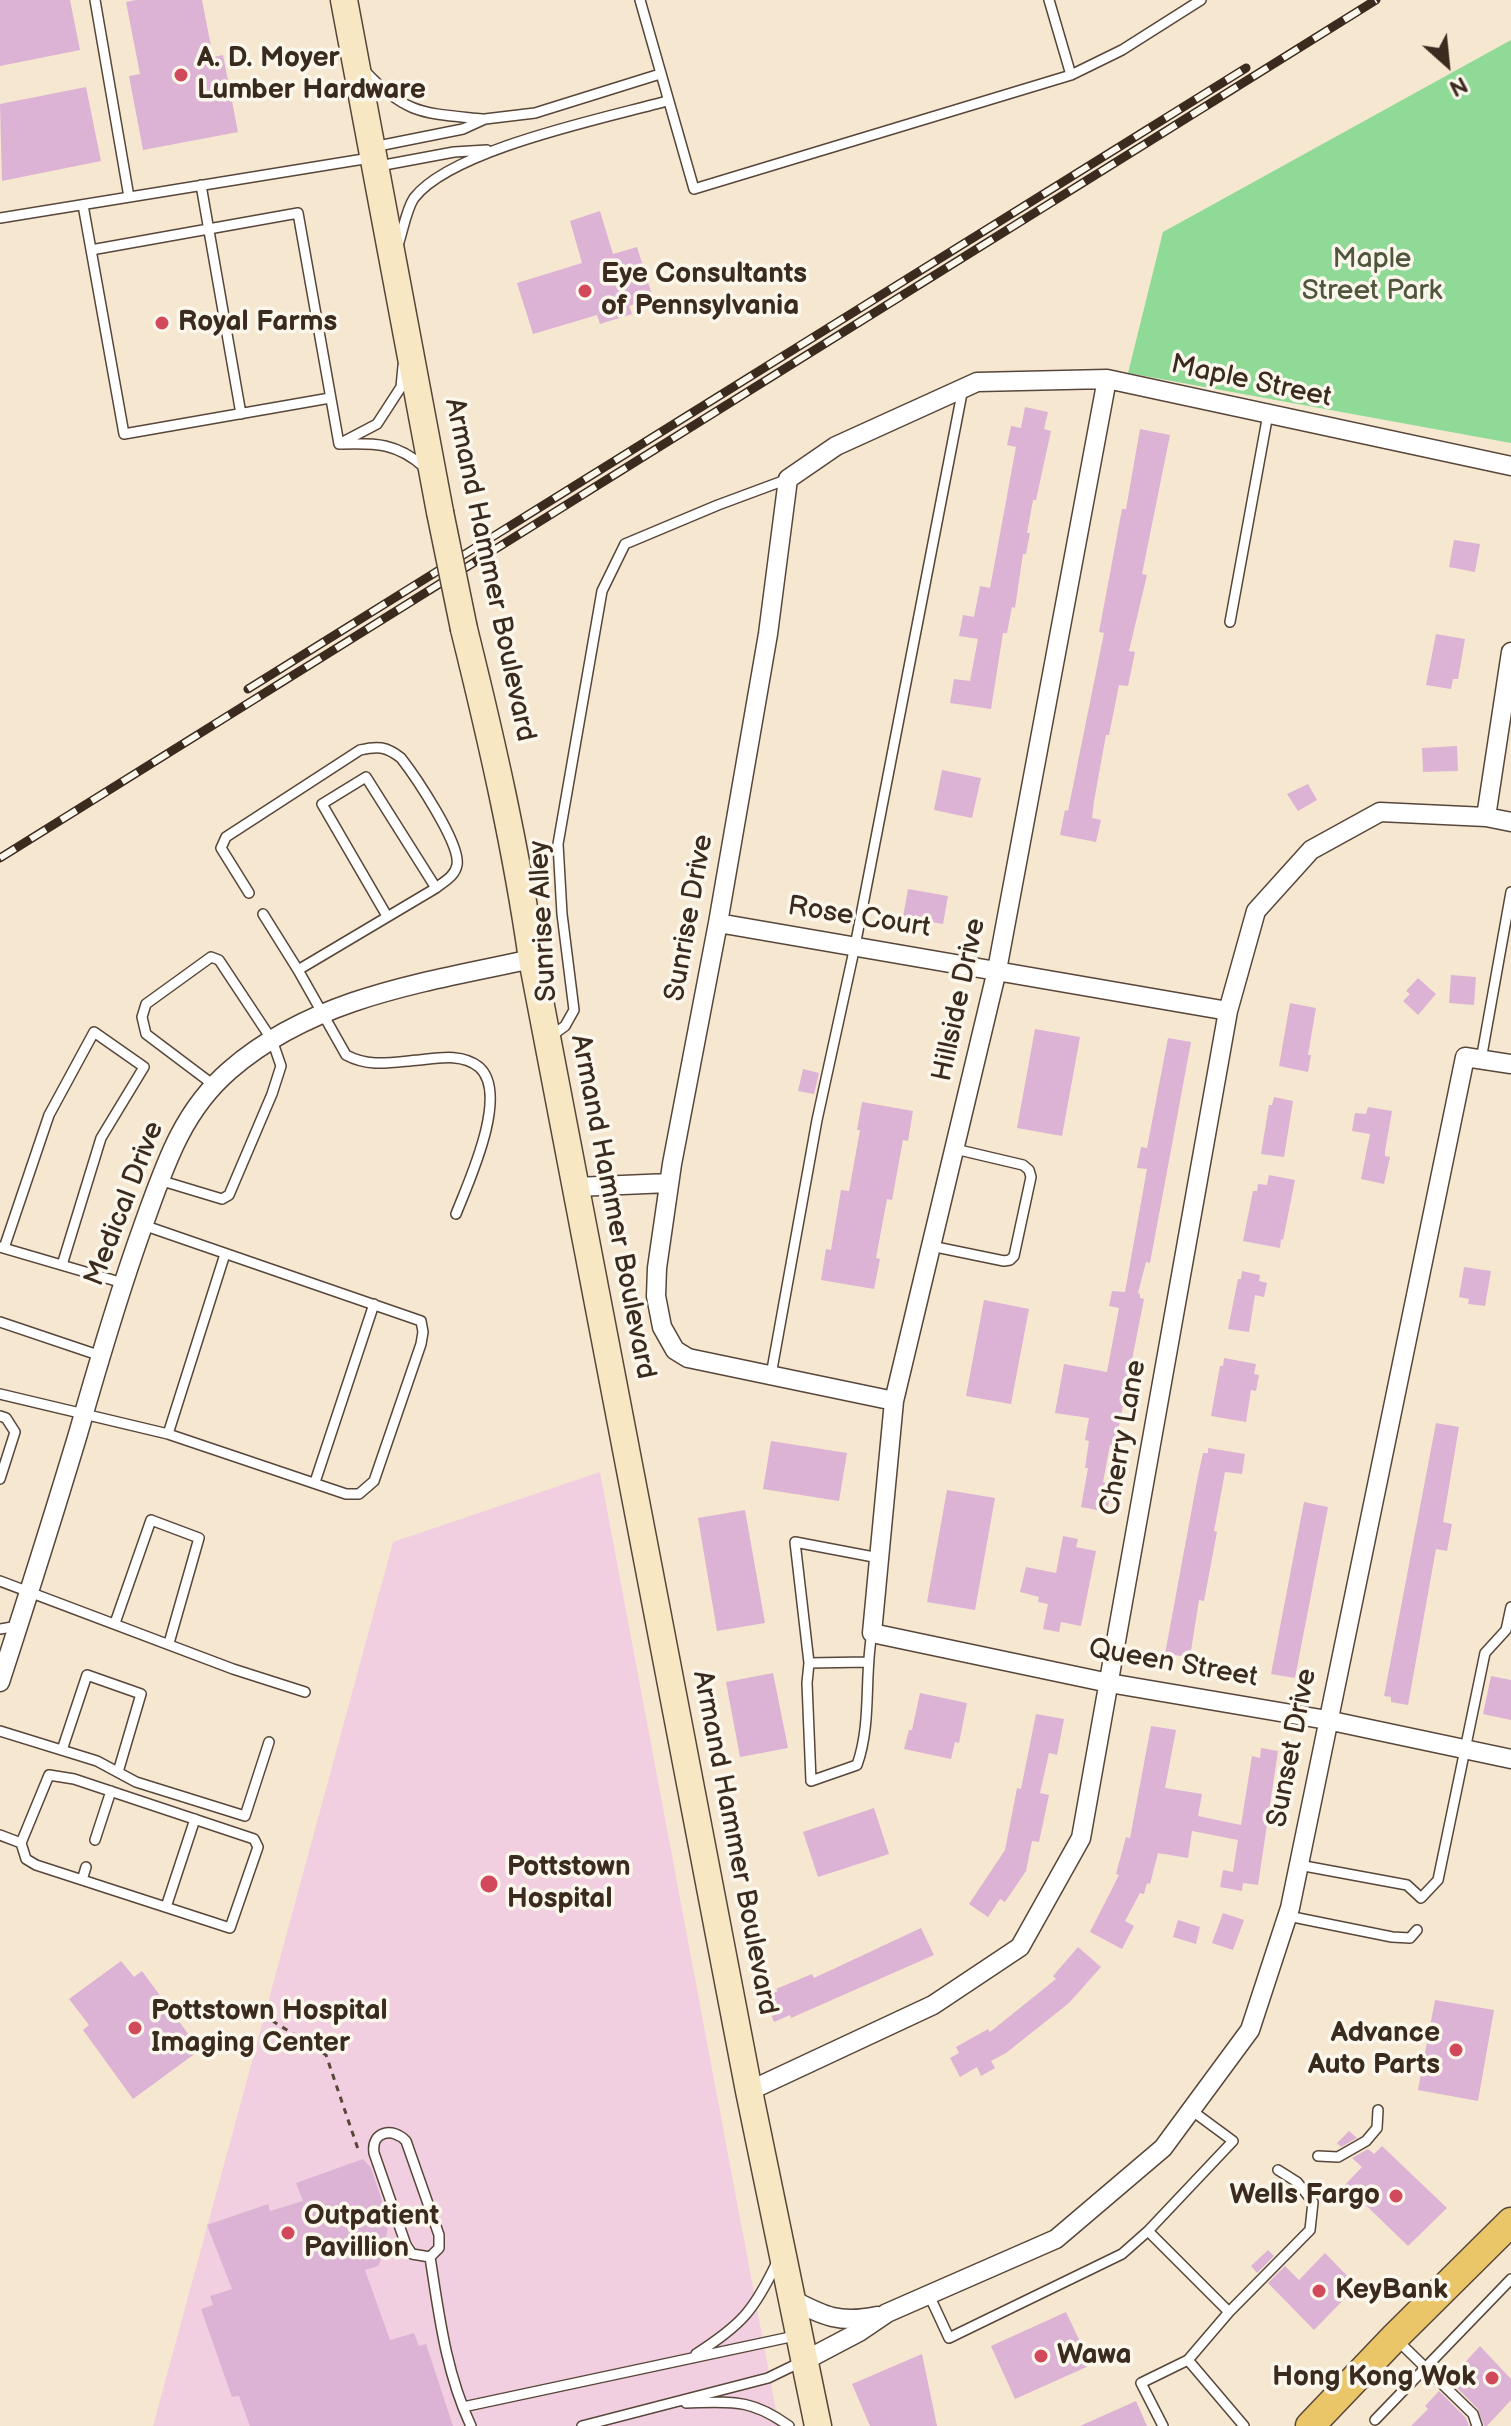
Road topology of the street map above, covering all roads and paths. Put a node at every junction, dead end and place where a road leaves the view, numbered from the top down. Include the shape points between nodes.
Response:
1 (95, 0) edge
2 (344, 0) edge
3 (640, 0) edge
4 (1049, 0) edge
5 (1201, 0) edge
6 (356, 60) junction
7 (660, 74) junction
8 (1071, 75) junction
9 (667, 101) junction
10 (485, 119) junction
11 (493, 150) junction
12 (374, 157) junction
13 (201, 185) junction
14 (129, 197) junction
15 (83, 205) junction
16 (0, 218) edge
17 (208, 229) junction
18 (91, 250) junction
19 (393, 260) junction
20 (406, 329) junction
21 (1107, 379) junction
22 (970, 385) junction
23 (330, 398) junction
24 (241, 414) junction
25 (1268, 414) junction
26 (339, 444) junction
27 (1511, 466) edge
28 (434, 476) junction
29 (788, 479) junction
30 (1230, 622) dead end
31 (1511, 652) edge
32 (1486, 817) junction
33 (1511, 822) edge
34 (436, 888) junction
35 (1511, 892) edge
36 (249, 893) dead end
37 (263, 914) dead end
38 (387, 916) junction
39 (718, 923) junction
40 (855, 946) junction
41 (532, 959) junction
42 (298, 970) junction
43 (997, 970) junction
44 (1228, 1011) junction
45 (324, 1013) junction
46 (547, 1039) junction
47 (272, 1040) junction
48 (1481, 1060) junction
49 (1511, 1064) edge
50 (215, 1086) junction
51 (955, 1149) junction
52 (159, 1180) junction
53 (669, 1183) junction
54 (576, 1187) junction
55 (456, 1214) dead end
56 (143, 1225) junction
57 (931, 1246) junction
58 (2, 1247) edge
59 (225, 1254) junction
60 (62, 1265) junction
61 (123, 1283) junction
62 (374, 1304) junction
63 (0, 1322) edge
64 (101, 1356) junction
65 (771, 1375) junction
66 (0, 1394) edge
67 (894, 1401) junction
68 (84, 1414) junction
69 (0, 1416) edge
70 (168, 1434) junction
71 (0, 1479) edge
72 (315, 1482) junction
73 (879, 1558) junction
74 (0, 1581) edge
75 (29, 1592) junction
76 (1511, 1607) edge
77 (115, 1623) junction
78 (9, 1628) edge
79 (872, 1633) junction
80 (169, 1643) junction
81 (867, 1662) junction
82 (809, 1663) junction
83 (0, 1682) edge
84 (1109, 1683) junction
85 (305, 1692) dead end
86 (1327, 1720) junction
87 (0, 1731) edge
88 (269, 1742) dead end
89 (1464, 1749) junction
90 (62, 1750) junction
91 (1511, 1759) edge
92 (118, 1772) junction
93 (111, 1791) junction
94 (195, 1819) junction
95 (0, 1835) edge
96 (95, 1840) dead end
97 (21, 1843) junction
98 (1299, 1865) junction
99 (86, 1867) dead end
100 (82, 1880) junction
101 (166, 1907) junction
102 (1288, 1916) junction
103 (1417, 1930) dead end
104 (215, 2012) dead end
105 (749, 2091) junction
106 (1191, 2110) junction
107 (1378, 2110) dead end
108 (357, 2140) dead end
109 (1318, 2156) dead end
110 (1278, 2170) dead end
111 (1511, 2222) edge
112 (1148, 2231) junction
113 (781, 2252) junction
114 (430, 2257) junction
115 (1511, 2279) edge
116 (929, 2295) junction
117 (791, 2299) junction
118 (1229, 2312) junction
119 (887, 2313) junction
120 (798, 2335) junction
121 (1395, 2337) junction
122 (692, 2358) junction
123 (1188, 2360) junction
124 (804, 2361) junction
125 (1425, 2367) junction
126 (670, 2403) junction
127 (463, 2407) junction
128 (1375, 2420) dead end
129 (471, 2426) edge
130 (582, 2426) edge
131 (789, 2426) edge
132 (818, 2426) edge
133 (1163, 2426) edge
134 (1244, 2426) edge
135 (1310, 2426) edge
136 (1477, 2426) edge

1 - 14 lane
2 - 6 street, Armand Hammer Boulevard
3 - 7 lane
4 - 8 lane
5 - 8 lane
6 - 10 lane via 388,96 422,113
6 - 12 street, Armand Hammer Boulevard
7 - 9 lane
7 - 10 lane via 535,113
8 - 9 lane via 694,189
9 - 11 lane
10 - 12 lane
11 - 12 lane
11 - 19 lane via 434,180 413,200
12 - 13 lane
12 - 19 street, Armand Hammer Boulevard
13 - 14 lane
13 - 17 lane
14 - 15 lane
15 - 16 lane
15 - 18 lane
17 - 18 lane
17 - 23 lane via 298,213
17 - 24 lane
18 - 24 lane via 124,434
19 - 20 street, Armand Hammer Boulevard
20 - 26 lane via 401,387 377,424
20 - 28 street, Armand Hammer Boulevard
21 - 22 street, Maple Street
21 - 25 street, Maple Street
21 - 43 street, Hillside Drive
22 - 29 street via 836,446
22 - 40 lane
23 - 24 lane
23 - 26 lane
25 - 27 street, Maple Street
25 - 30 lane
26 - 28 lane via 379,443 410,455
28 - 41 street, Armand Hammer Boulevard, bridge via 518,863
29 - 39 street, Sunrise Drive via 768,634
29 - 46 lane, Sunrise Alley via 625,544 602,591 558,844 574,1010 565,1026
31 - 32 street
32 - 33 street, Cherry Lane
32 - 44 street, Cherry Lane via 1380,812 1311,850 1256,911
34 - 36 lane via 454,873 454,842 401,758 378,746 360,750 226,837 221,848
34 - 38 lane
34 - 38 lane via 366,777 322,804
35 - 48 lane
37 - 42 lane
38 - 42 lane
39 - 40 street, Rose Court
39 - 53 street, Sunrise Drive
40 - 43 street, Rose Court
40 - 65 lane
41 - 45 street, Medical Drive via 355,1000
41 - 46 street, Armand Hammer Boulevard
42 - 45 lane
43 - 44 street, Rose Court
43 - 51 street, Hillside Drive
44 - 84 street, Cherry Lane
45 - 47 street, Medical Drive
45 - 55 lane via 346,1055 358,1062 450,1057 479,1067 485,1075 488,1126
46 - 54 street, Armand Hammer Boulevard
47 - 50 street, Medical Drive
47 - 50 lane via 219,960 211,957 146,1004 146,1034
47 - 52 lane via 281,1066 229,1195 222,1199
48 - 49 street
48 - 86 street, Sunset Drive via 1465,1057
50 - 52 street, Medical Drive via 193,1108
51 - 57 street, Hillside Drive
51 - 57 lane via 1029,1170 1014,1256 1004,1261
52 - 56 street, Medical Drive
53 - 54 street
53 - 65 street, Sunrise Drive via 656,1296 668,1339 688,1358
54 - 105 street, Armand Hammer Boulevard
56 - 59 lane
56 - 61 street, Medical Drive
57 - 67 street, Hillside Drive
58 - 60 lane
58 - 60 lane via 49,1115 94,1032 144,1067 101,1138
59 - 62 lane
59 - 70 lane
60 - 61 lane
61 - 64 street, Medical Drive
62 - 72 lane
62 - 72 lane via 421,1321 421,1344 374,1481 359,1494
63 - 64 lane
64 - 68 street, Medical Drive
65 - 67 street, Sunrise Drive
66 - 68 lane
67 - 73 street, Hillside Drive
68 - 70 lane
68 - 75 street, Medical Drive
69 - 71 lane via 15,1432
70 - 72 lane
73 - 79 street, Hillside Drive
73 - 82 lane via 795,1542
74 - 75 lane
75 - 77 lane
75 - 78 street, Medical Drive
76 - 89 lane via 1506,1630 1485,1653
77 - 80 lane
77 - 80 lane via 151,1520 199,1538
78 - 83 street, Medical Drive
79 - 81 lane
79 - 84 street, Queen Street
80 - 85 lane
81 - 82 lane
81 - 82 lane via 864,1746 857,1765 811,1781
84 - 86 street, Queen Street
84 - 105 street, Cherry Lane via 1081,1838 1020,1947 933,2005
86 - 89 street, Queen Street
86 - 98 street, Sunset Drive
87 - 90 lane
88 - 92 lane via 245,1816
89 - 91 street, Queen Street
89 - 98 lane via 1438,1880 1421,1898 1407,1885
90 - 92 lane
90 - 92 lane via 87,1675 141,1694
93 - 94 lane
93 - 96 lane
93 - 97 lane via 49,1775
94 - 101 lane
94 - 101 lane via 254,1839 258,1847 230,1928
95 - 97 lane
97 - 100 lane via 26,1859
98 - 102 street, Sunset Drive
99 - 100 lane
100 - 101 lane
102 - 103 lane via 1392,1937 1410,1938
102 - 106 street, Sunset Drive via 1250,2030
104 - 108 path via 257,2011 326,2055
105 - 113 street, Armand Hammer Boulevard
106 - 112 lane via 1233,2141
106 - 116 street, Sunset Drive via 1163,2148 1056,2239
107 - 109 lane via 1377,2128 1366,2141 1338,2157
110 - 118 lane via 1313,2202 1310,2230
111 - 121 main road
112 - 116 lane via 1122,2254 949,2338
112 - 118 lane
113 - 117 street, Armand Hammer Boulevard
113 - 122 lane via 758,2300 738,2326
114 - 114 lane via 439,2248 439,2235 406,2141 399,2133 381,2134 374,2153 406,2245 412,2254
114 - 127 lane via 441,2335
115 - 125 lane
116 - 119 street, Sunset Drive
117 - 119 street, Sunset Drive via 843,2320
117 - 120 street, Armand Hammer Boulevard
118 - 123 lane
119 - 124 street, Sunset Drive
120 - 122 lane
120 - 124 street, Armand Hammer Boulevard
121 - 125 lane
121 - 135 main road
122 - 127 lane
123 - 133 lane via 1141,2383
123 - 134 lane
124 - 126 lane via 768,2378
124 - 132 street, Armand Hammer Boulevard
125 - 128 lane
125 - 136 lane via 1473,2414
126 - 130 lane
126 - 131 lane via 755,2405
127 - 129 lane

